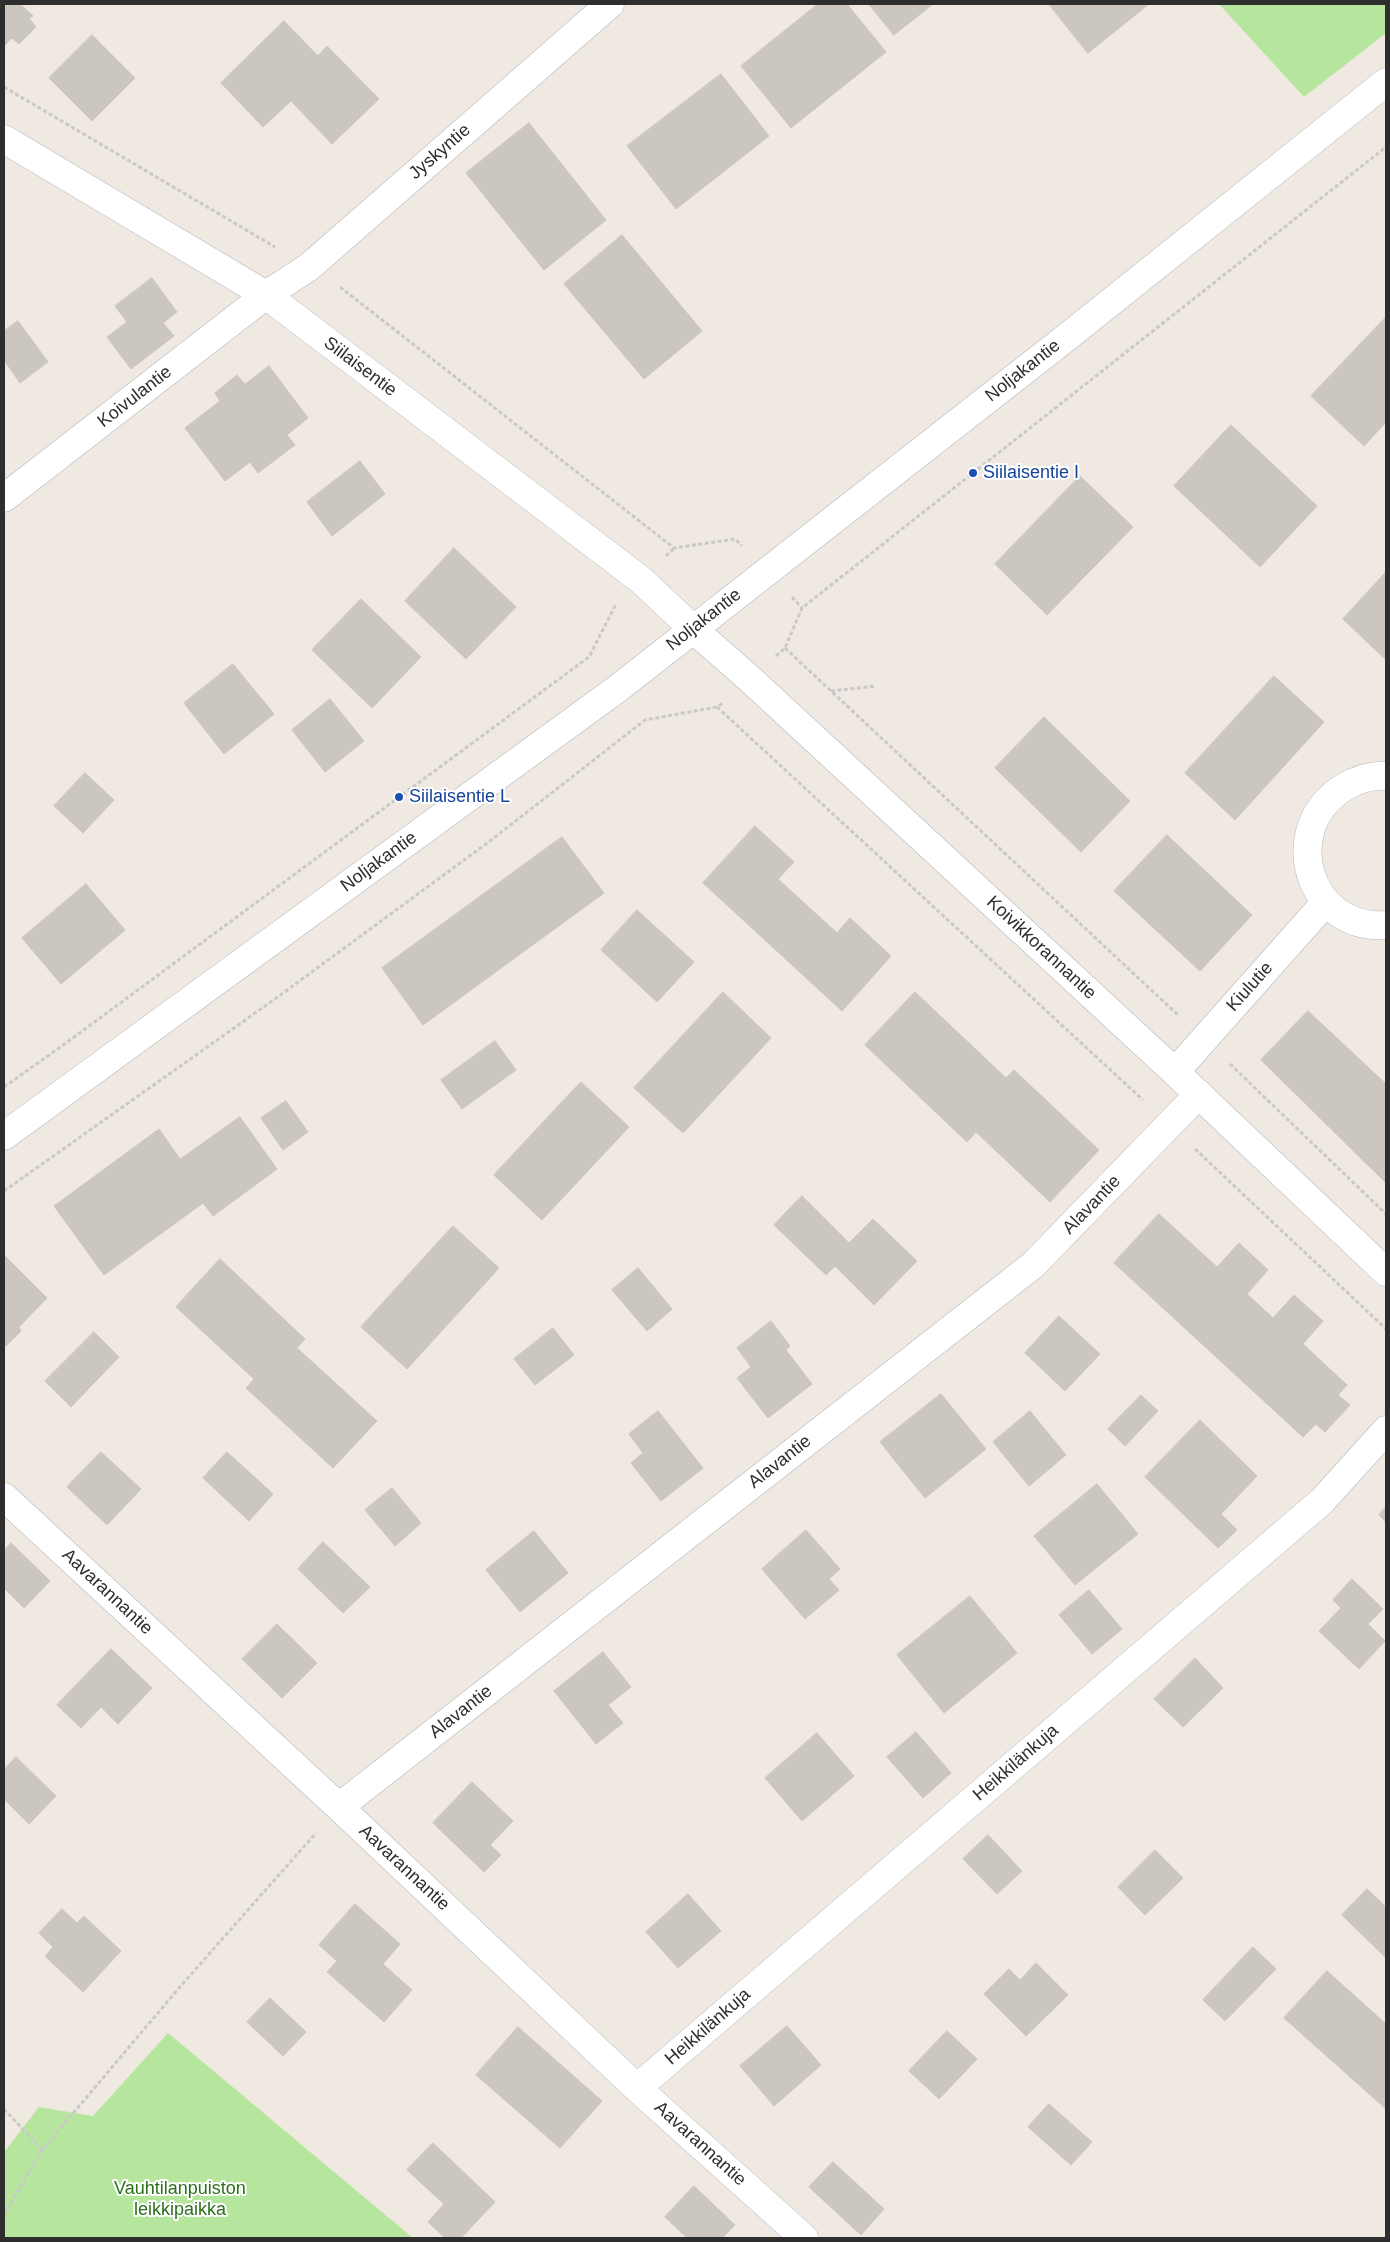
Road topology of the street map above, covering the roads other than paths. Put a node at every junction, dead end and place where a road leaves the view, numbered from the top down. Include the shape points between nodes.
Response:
1 (610, 4) edge
2 (1386, 82) edge
3 (4, 139) edge
4 (266, 295) junction
5 (4, 498) edge
6 (693, 629) junction
7 (1386, 776) edge
8 (1325, 903) junction
9 (1386, 925) edge
10 (1175, 1072) junction
11 (1199, 1094) junction
12 (4, 1136) edge
13 (1386, 1272) edge
14 (1386, 1430) edge
15 (4, 1497) edge
16 (339, 1807) junction
17 (637, 2088) junction
18 (804, 2238) edge

1 - 4 street, Jyskyntie via 310,267
2 - 6 street, Noljakantie
3 - 4 street, Siilaisentie
4 - 5 street, Koivulantie
4 - 6 street, Siilaisentie via 641,580
6 - 10 street, Koivikkorannantie
6 - 12 street, Noljakantie via 617,689
7 - 8 street via 1357,780 1331,796 1315,817 1307,844 1309,869
8 - 9 street via 1358,922
8 - 10 street, Kiulutie
10 - 11 street, Koivikkorannantie
11 - 13 street, Koivikkorannantie
11 - 16 street, Alavantie via 1033,1264
14 - 17 street, Heikkilänkuja via 1322,1502
15 - 16 street, Aavarannantie
16 - 17 street, Aavarannantie
17 - 18 street, Aavarannantie

